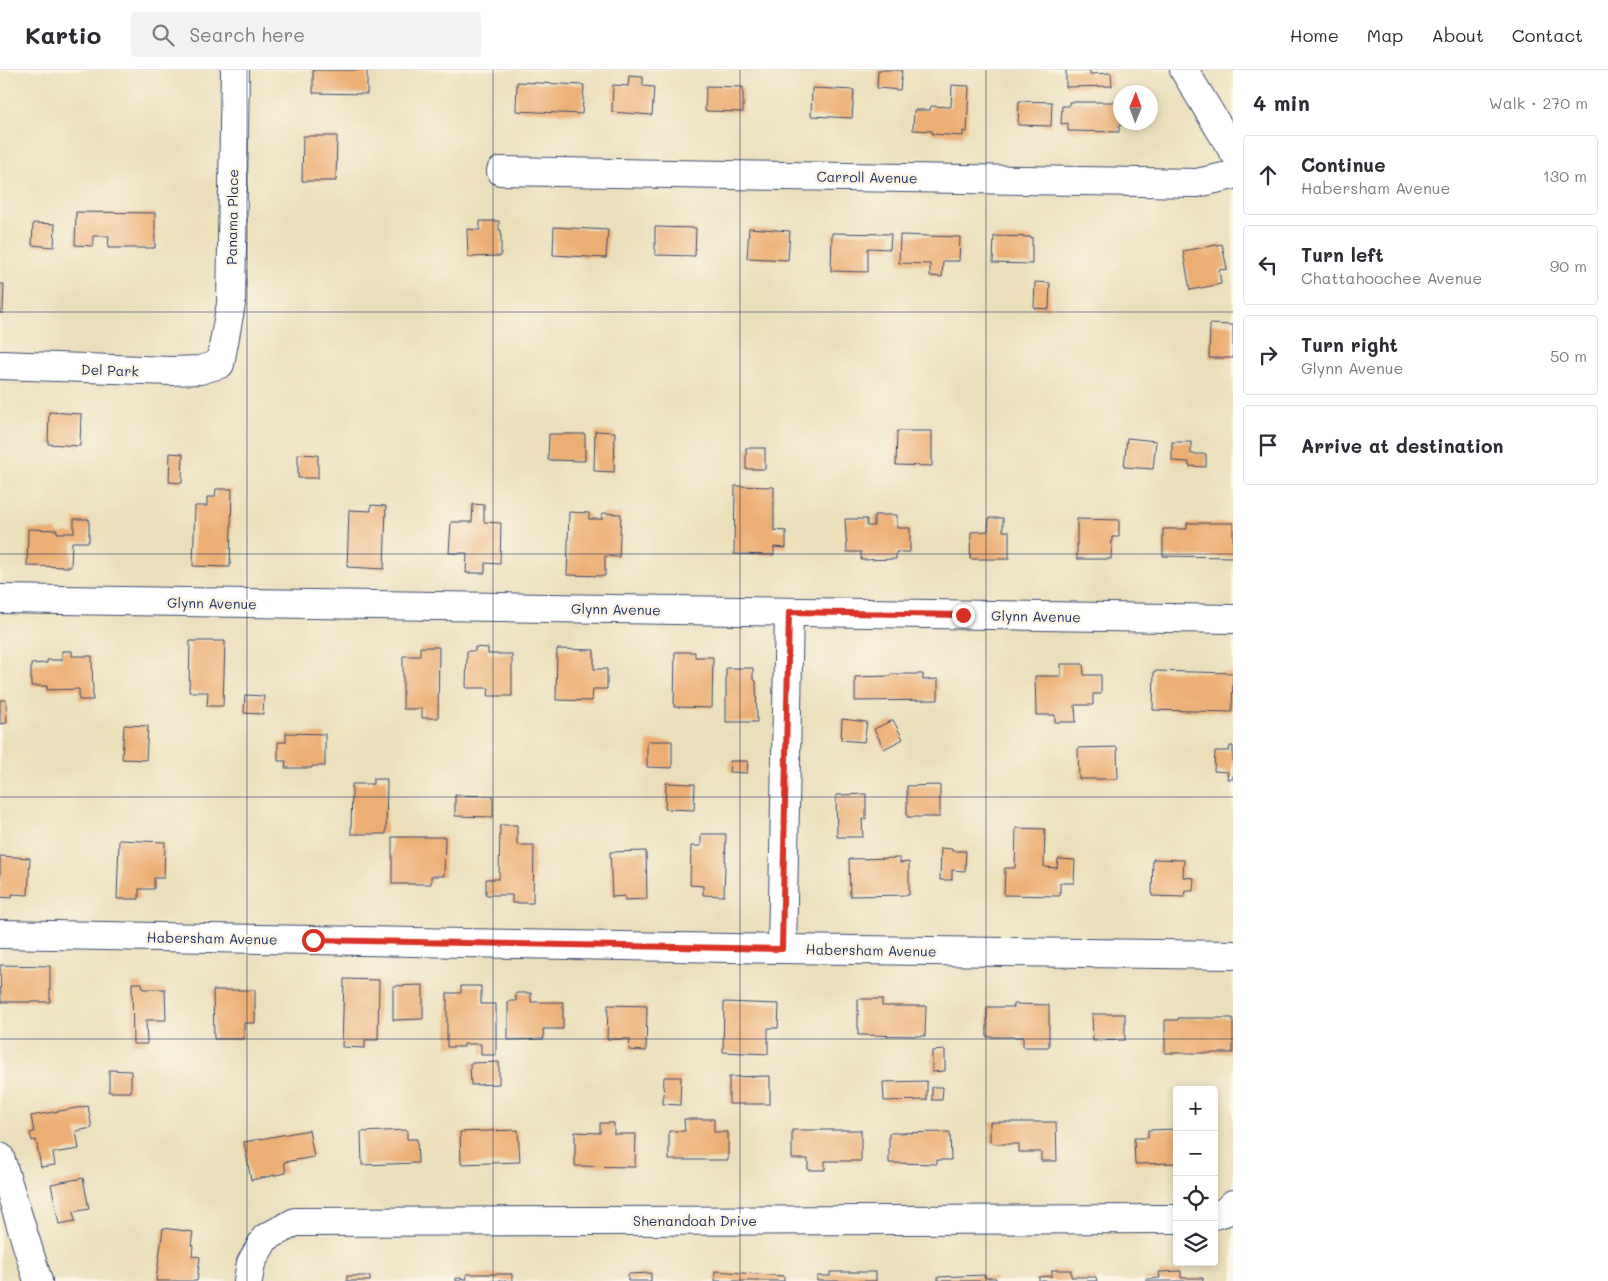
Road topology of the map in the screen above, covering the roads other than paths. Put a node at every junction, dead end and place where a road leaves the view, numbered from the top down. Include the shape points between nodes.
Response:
1 (235, 70) edge
2 (1184, 70) edge
3 (1233, 151) edge
4 (501, 171) dead end
5 (1233, 175) edge
6 (220, 364) joint
7 (0, 365) edge
8 (0, 600) edge
9 (789, 612) junction
10 (1233, 619) edge
11 (0, 934) edge
12 (782, 949) junction
13 (1233, 955) edge
14 (0, 1157) edge
15 (1233, 1204) edge
16 (1218, 1214) edge
17 (1173, 1219) edge
18 (38, 1281) edge
19 (248, 1281) edge

1 - 6 street, Panama Place via 231,304
2 - 3 street
4 - 5 street, Carroll Avenue via 1197,183
6 - 7 street, Del Park via 200,370 171,371
8 - 9 street, Glynn Avenue
9 - 10 street, Glynn Avenue
9 - 12 street
11 - 12 street, Habersham Avenue
12 - 13 street, Habersham Avenue
14 - 18 street
15 - 16 street
17 - 19 street, Shenandoah Drive via 295,1222 265,1238 251,1263

